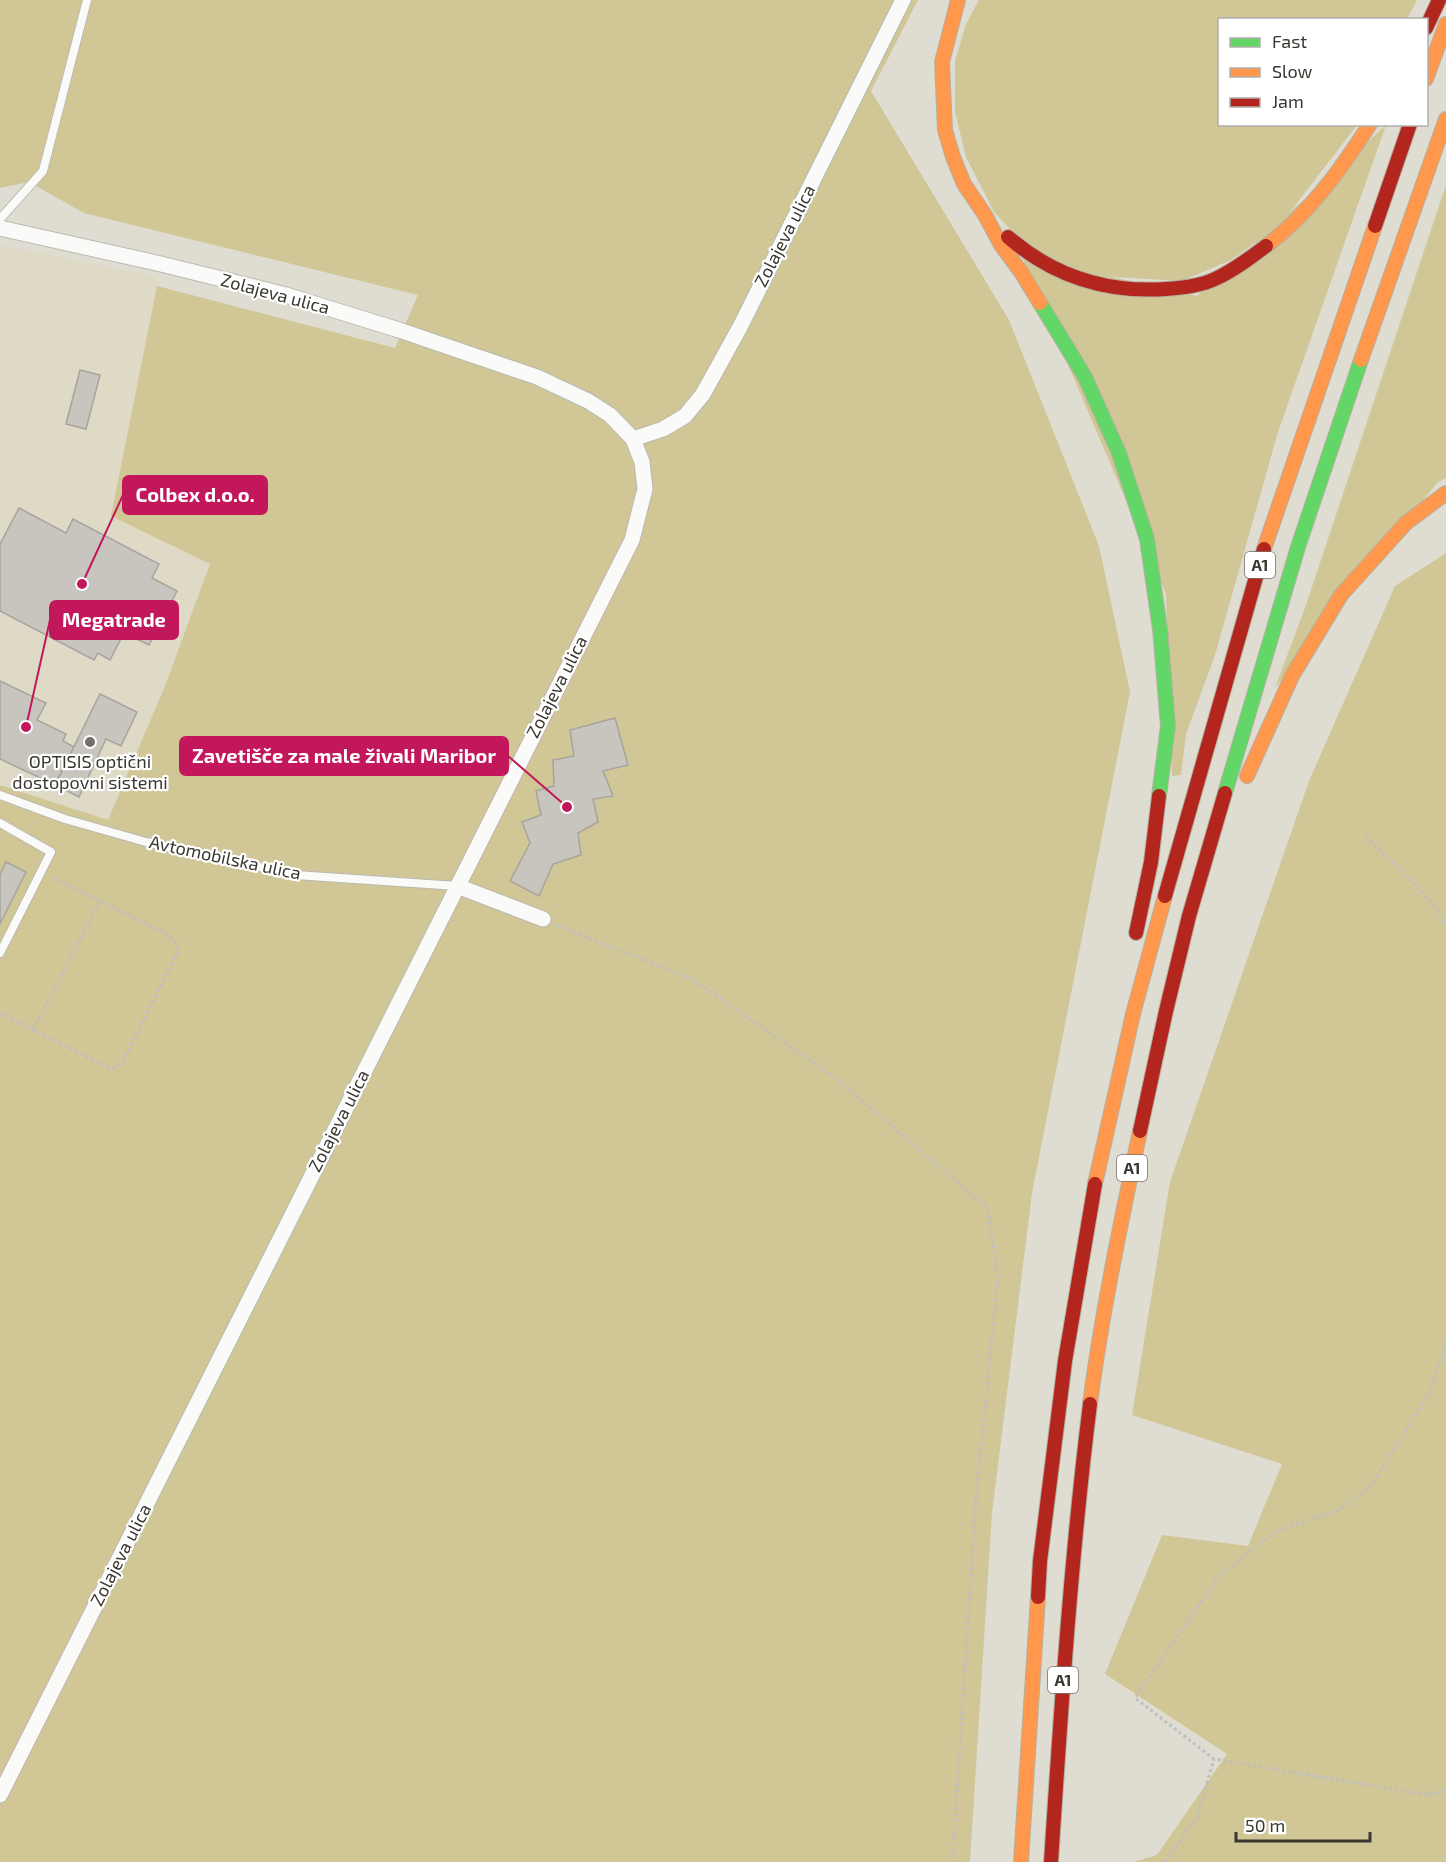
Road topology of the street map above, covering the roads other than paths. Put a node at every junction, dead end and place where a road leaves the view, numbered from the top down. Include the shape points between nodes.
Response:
1 (87, 0) edge
2 (903, 0) edge
3 (958, 0) edge
4 (1439, 0) edge
5 (1428, 24) edge
6 (1446, 24) edge
7 (1428, 74) edge
8 (1446, 119) edge
9 (1369, 126) edge
10 (1409, 126) edge
11 (985, 215) junction
12 (0, 219) edge
13 (0, 228) edge
14 (633, 439) junction
15 (1446, 492) edge
16 (1244, 785) dead end
17 (0, 795) edge
18 (1235, 806) dead end
19 (0, 823) edge
20 (1210, 842) junction
21 (456, 886) junction
22 (543, 920) road end
23 (1133, 948) dead end
24 (0, 953) edge
25 (1126, 981) dead end
26 (1133, 1014) junction
27 (0, 1795) edge
28 (1021, 1862) edge
29 (1051, 1862) edge

1 - 12 lane via 43,171
2 - 14 street, Zolajeva ulica via 703,394 685,416
3 - 11 highway via 942,63 945,130 964,184
4 - 5 highway
6 - 7 highway
8 - 20 highway, A1 via 1299,547
9 - 11 highway via 1320,195 1279,238 1211,281 1183,289 1111,288 1079,281 1039,262
10 - 26 highway, A1 via 1270,530
11 - 23 highway via 1085,377 1119,453 1147,539 1168,726 1151,862
13 - 14 street, Zolajeva ulica via 286,295 399,330 537,377 610,415
14 - 21 street, Zolajeva ulica via 642,462 645,489 632,540
15 - 16 highway via 1406,523 1341,595 1292,676
17 - 21 lane, Avtomobilska ulica via 146,842 296,875
18 - 20 highway
19 - 24 lane via 51,852
20 - 29 highway, A1 via 1164,1022 1095,1364 1078,1497
21 - 22 street
21 - 27 street, Zolajeva ulica
25 - 26 highway
26 - 28 highway, A1 via 1090,1208 1065,1361 1040,1560

